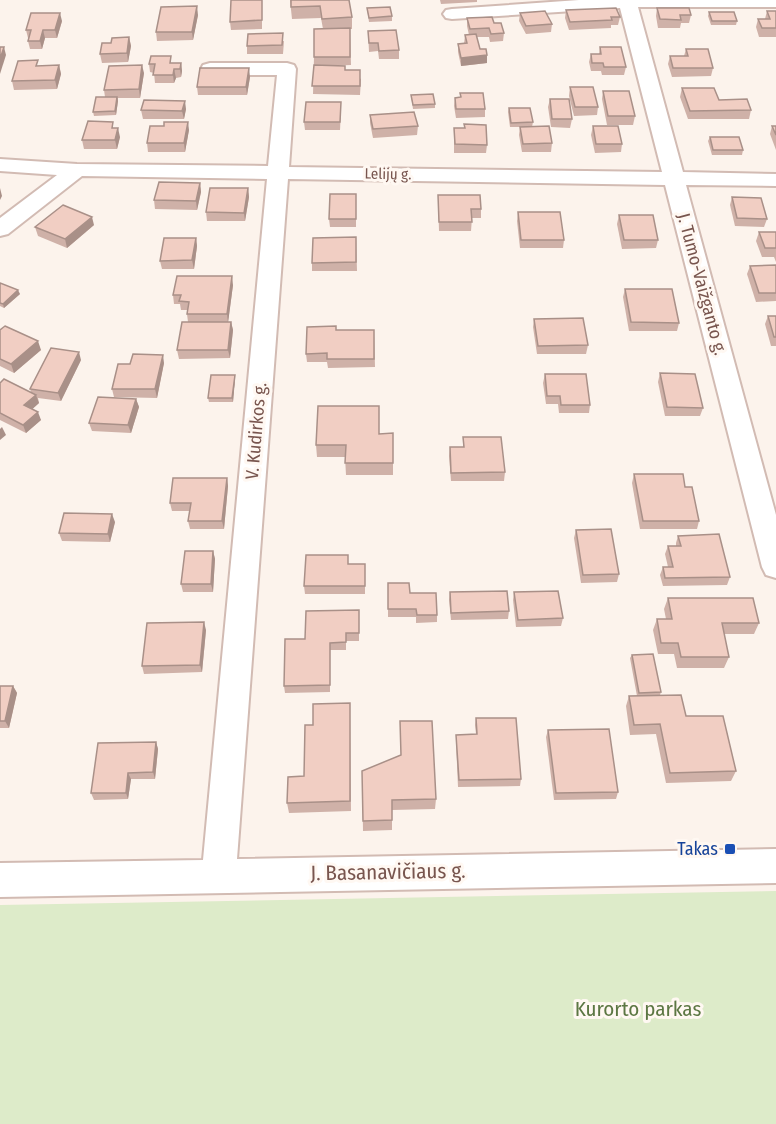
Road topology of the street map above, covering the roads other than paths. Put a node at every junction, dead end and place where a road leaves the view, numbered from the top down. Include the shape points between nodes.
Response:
1 (627, 1) edge
2 (776, 2) edge
3 (452, 14) dead end
4 (206, 69) edge
5 (0, 165) edge
6 (78, 170) junction
7 (278, 172) junction
8 (674, 179) junction
9 (776, 180) edge
10 (0, 229) edge
11 (776, 567) edge
12 (776, 866) edge
13 (219, 875) junction
14 (0, 880) edge

1 - 2 street
1 - 3 street
1 - 8 street, J. Tumo-Vaižganto g.
4 - 7 street, V. Kudirkos g. via 287,69
5 - 6 street, Lelijų g.
6 - 7 street, Lelijų g.
6 - 10 street
7 - 8 street, Lelijų g.
7 - 13 street, V. Kudirkos g.
8 - 9 street, Lelijų g.
8 - 11 street, J. Tumo-Vaižganto g.
12 - 13 street, J. Basanavičiaus g.
13 - 14 street, J. Basanavičiaus g.

